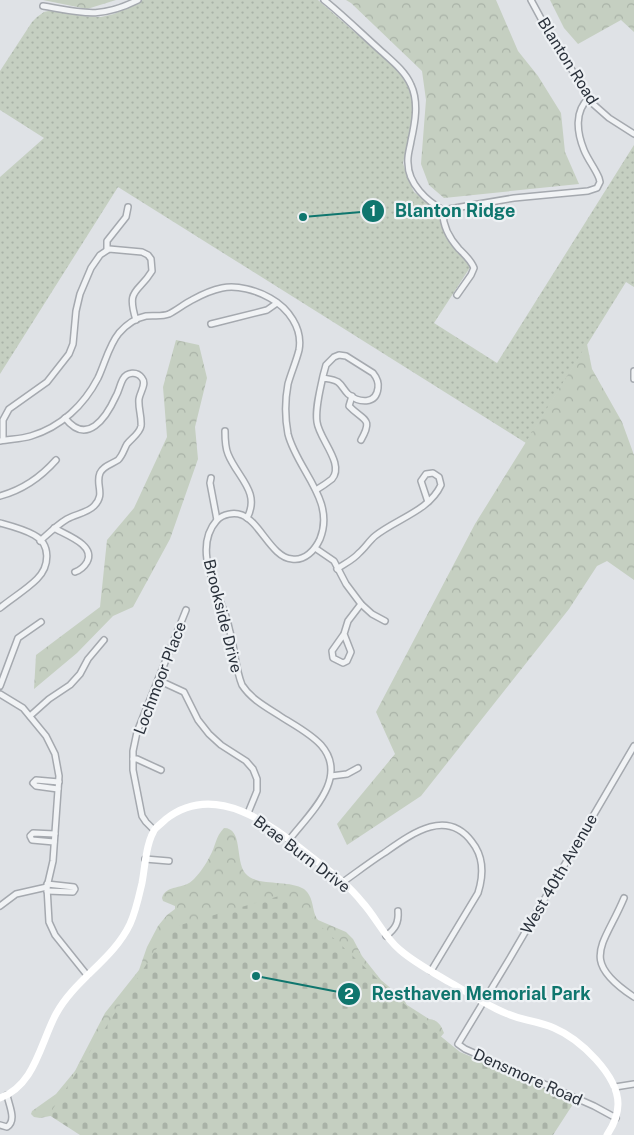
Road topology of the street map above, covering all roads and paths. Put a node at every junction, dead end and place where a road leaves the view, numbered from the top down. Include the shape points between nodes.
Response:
1 (138, 0) edge
2 (324, 0) edge
3 (531, 0) edge
4 (43, 6) dead end
5 (589, 98) junction
6 (634, 134) edge
7 (128, 207) dead end
8 (443, 210) junction
9 (107, 250) junction
10 (457, 295) dead end
11 (277, 303) junction
12 (136, 320) junction
13 (211, 324) dead end
14 (634, 371) edge
15 (323, 378) junction
16 (634, 379) edge
17 (352, 396) junction
18 (65, 418) junction
19 (225, 431) dead end
20 (361, 440) dead end
21 (2, 441) edge
22 (56, 460) dead end
23 (211, 478) dead end
24 (316, 490) junction
25 (0, 496) edge
26 (428, 502) junction
27 (246, 518) junction
28 (217, 520) junction
29 (0, 522) edge
30 (54, 528) junction
31 (40, 541) junction
32 (315, 548) junction
33 (337, 569) junction
34 (75, 572) dead end
35 (360, 604) junction
36 (0, 608) edge
37 (186, 610) dead end
38 (385, 621) dead end
39 (41, 622) dead end
40 (344, 634) junction
41 (104, 640) dead end
42 (158, 680) junction
43 (0, 686) edge
44 (0, 694) edge
45 (30, 716) junction
46 (634, 746) edge
47 (133, 759) junction
48 (358, 768) dead end
49 (161, 770) dead end
50 (331, 776) junction
51 (59, 782) junction
52 (58, 789) junction
53 (248, 813) junction
54 (154, 830) junction
55 (55, 834) junction
56 (289, 840) junction
57 (54, 842) junction
58 (145, 860) junction
59 (169, 861) dead end
60 (343, 882) junction
61 (47, 888) junction
62 (624, 898) dead end
63 (0, 906) edge
64 (398, 911) dead end
65 (386, 936) junction
66 (431, 971) junction
67 (87, 975) junction
68 (634, 997) edge
69 (484, 1002) junction
70 (634, 1084) edge
71 (615, 1087) junction
72 (3, 1097) edge
73 (616, 1118) junction
74 (0, 1125) edge
75 (607, 1135) edge

1 - 4 street via 98,14
2 - 8 street via 408,78 414,91 415,106 409,170 422,194
3 - 5 street, Blanton Road
5 - 6 street, Blanton Road via 598,110
5 - 8 street via 580,111 579,128 584,149 599,178 597,188
7 - 9 street via 126,217 107,241
8 - 10 street via 449,235 474,268
9 - 12 street via 138,251 151,260 152,270 132,296
9 - 21 street via 94,262 80,294 69,354 47,382 9,410 3,420
11 - 12 street via 256,291 223,288 192,299 168,314
11 - 13 street via 267,310
11 - 24 street via 291,317 300,339 286,396 288,434 296,456
12 - 18 street via 118,335 89,392
14 - 16 street
15 - 17 street via 336,381
15 - 17 street via 328,362 339,355 346,356 377,377 373,399 366,402
15 - 24 street via 317,425 336,469 332,479
17 - 20 street via 350,406 367,424
18 - 21 street via 34,435
18 - 30 street via 75,428 93,428 106,415 124,377 135,373 143,379 139,432 120,457 100,474 98,500 89,510
19 - 27 street via 228,456 251,496 251,508
22 - 25 street via 26,485
23 - 28 street
24 - 32 street via 324,519
26 - 26 street via 441,484 433,473 426,474 421,481
26 - 33 street via 375,536
27 - 28 street via 232,513
27 - 32 street via 289,559 305,557
28 - 50 street, Brookside Drive via 207,538 207,562 224,608 242,685 258,702 306,732 321,746 330,761
29 - 31 street via 28,532
30 - 31 street
30 - 34 street via 89,552 82,569
31 - 36 street via 47,555 44,570
32 - 33 street via 334,561
33 - 35 street
35 - 38 street
35 - 40 street via 348,621
37 - 42 street, Lochmoor Place
39 - 43 street via 18,638
40 - 40 street via 332,651 334,658 343,663 351,652
41 - 45 street via 70,685
42 - 47 street, Lochmoor Place via 137,732
42 - 53 street via 184,692 204,728 253,769 257,792
44 - 45 street
45 - 51 street via 55,754
46 - 69 street, West 40th Avenue
47 - 49 street
47 - 54 street, Lochmoor Place via 142,816
48 - 50 street via 347,774
50 - 56 street via 326,792
51 - 52 street
51 - 52 street via 36,780 33,784
52 - 55 street
53 - 54 street, Brae Burn Drive via 228,806 201,804 182,809
53 - 56 street, Brae Burn Drive
54 - 58 street
55 - 57 street
55 - 57 street via 33,833 30,836 32,840
56 - 60 street, Brae Burn Drive
57 - 61 street
58 - 59 street
58 - 67 street via 130,923 107,958
60 - 65 street, Brae Burn Drive via 363,902
60 - 66 street via 423,828 447,826 466,835 480,854 483,868 481,885
61 - 63 street via 16,894
61 - 67 street via 49,922 55,935
62 - 68 street via 604,938 600,956 604,971 611,980
64 - 65 street via 396,925
65 - 66 street, Brae Burn Drive via 400,951
66 - 69 street, Brae Burn Drive
67 - 72 street via 57,1013 28,1076 18,1088
69 - 71 street, Brae Burn Drive via 509,1015 556,1028 567,1035 600,1065
69 - 73 street, Densmore Road via 458,1044
70 - 71 street
71 - 73 street via 618,1096
72 - 74 street via 13,1120 7,1127
73 - 75 street

